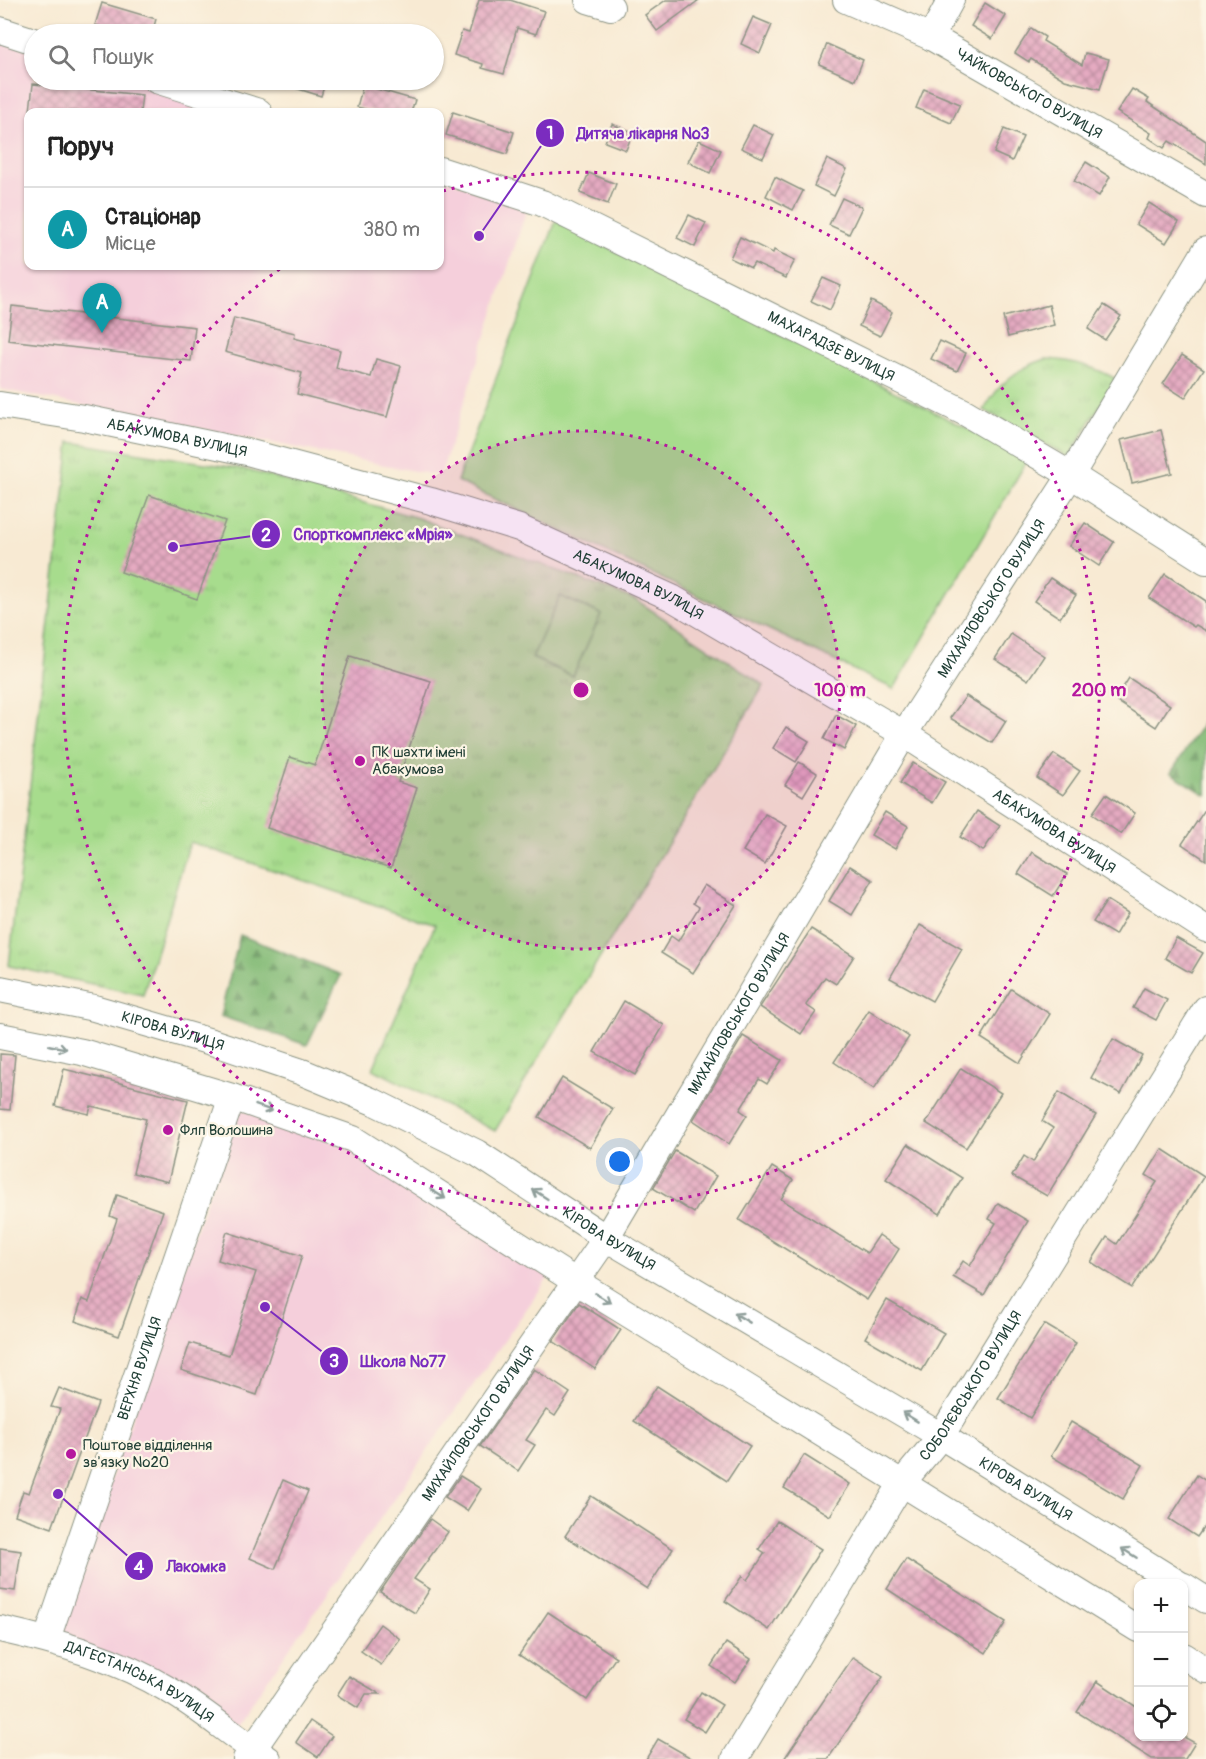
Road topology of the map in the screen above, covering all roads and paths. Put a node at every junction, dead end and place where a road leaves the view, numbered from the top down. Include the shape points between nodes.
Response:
1 (846, 0) edge
2 (951, 0) edge
3 (0, 30) edge
4 (931, 37) junction
5 (24, 38) edge
6 (188, 90) edge
7 (246, 108) edge
8 (444, 171) edge
9 (1206, 195) edge
10 (1206, 250) edge
11 (0, 405) edge
12 (1071, 475) junction
13 (1206, 561) edge
14 (904, 734) junction
15 (1206, 929) edge
16 (0, 988) edge
17 (1206, 1009) edge
18 (0, 1036) edge
19 (232, 1097) junction
20 (606, 1238) junction
21 (575, 1281) junction
22 (941, 1436) junction
23 (902, 1483) junction
24 (1171, 1579) edge
25 (1188, 1589) edge
26 (1206, 1600) edge
27 (1134, 1627) edge
28 (0, 1629) edge
29 (47, 1639) junction
30 (1188, 1659) edge
31 (1206, 1670) edge
32 (255, 1756) edge
33 (735, 1759) edge

1 - 4 street, ЧАЙКОВСЬКОГО ВУЛИЦЯ
2 - 4 street
3 - 5 street
4 - 9 street, ЧАЙКОВСЬКОГО ВУЛИЦЯ
6 - 7 street
8 - 12 street, МАХАРАДЗЕ ВУЛИЦЯ via 542,203 966,413
10 - 12 street, МИХАЙЛОВСЬКОГО ВУЛИЦЯ
11 - 14 street, АБАКУМОВА ВУЛИЦЯ via 247,452 519,528 672,598
12 - 13 street, МАХАРАДЗЕ ВУЛИЦЯ
12 - 14 street, МИХАЙЛОВСЬКОГО ВУЛИЦЯ
14 - 15 street, АБАКУМОВА ВУЛИЦЯ
14 - 20 street, МИХАЙЛОВСЬКОГО ВУЛИЦЯ
20 -> 16 street, КІРОВА ВУЛИЦЯ via 477,1153 374,1102 302,1072 94,1008
17 - 22 street, СОБОЛЄВСЬКОГО ВУЛИЦЯ
18 -> 19 street via 82,1052
19 -> 21 street via 353,1139
19 - 29 street, ВЕРХНЯ ВУЛИЦЯ
20 - 21 street, МИХАЙЛОВСЬКОГО ВУЛИЦЯ
22 -> 20 street, КІРОВА ВУЛИЦЯ
21 -> 23 street
21 - 32 street, МИХАЙЛОВСЬКОГО ВУЛИЦЯ
22 - 23 street, СОБОЛЄВСЬКОГО ВУЛИЦЯ
24 -> 22 street, КІРОВА ВУЛИЦЯ
23 - 27 street
23 - 33 street, СОБОЛЄВСЬКОГО ВУЛИЦЯ
25 - 26 street
28 - 29 street, ДАГЕСТАНСЬКА ВУЛИЦЯ
29 - 32 street, ДАГЕСТАНСЬКА ВУЛИЦЯ via 118,1664 170,1690
30 - 31 street

